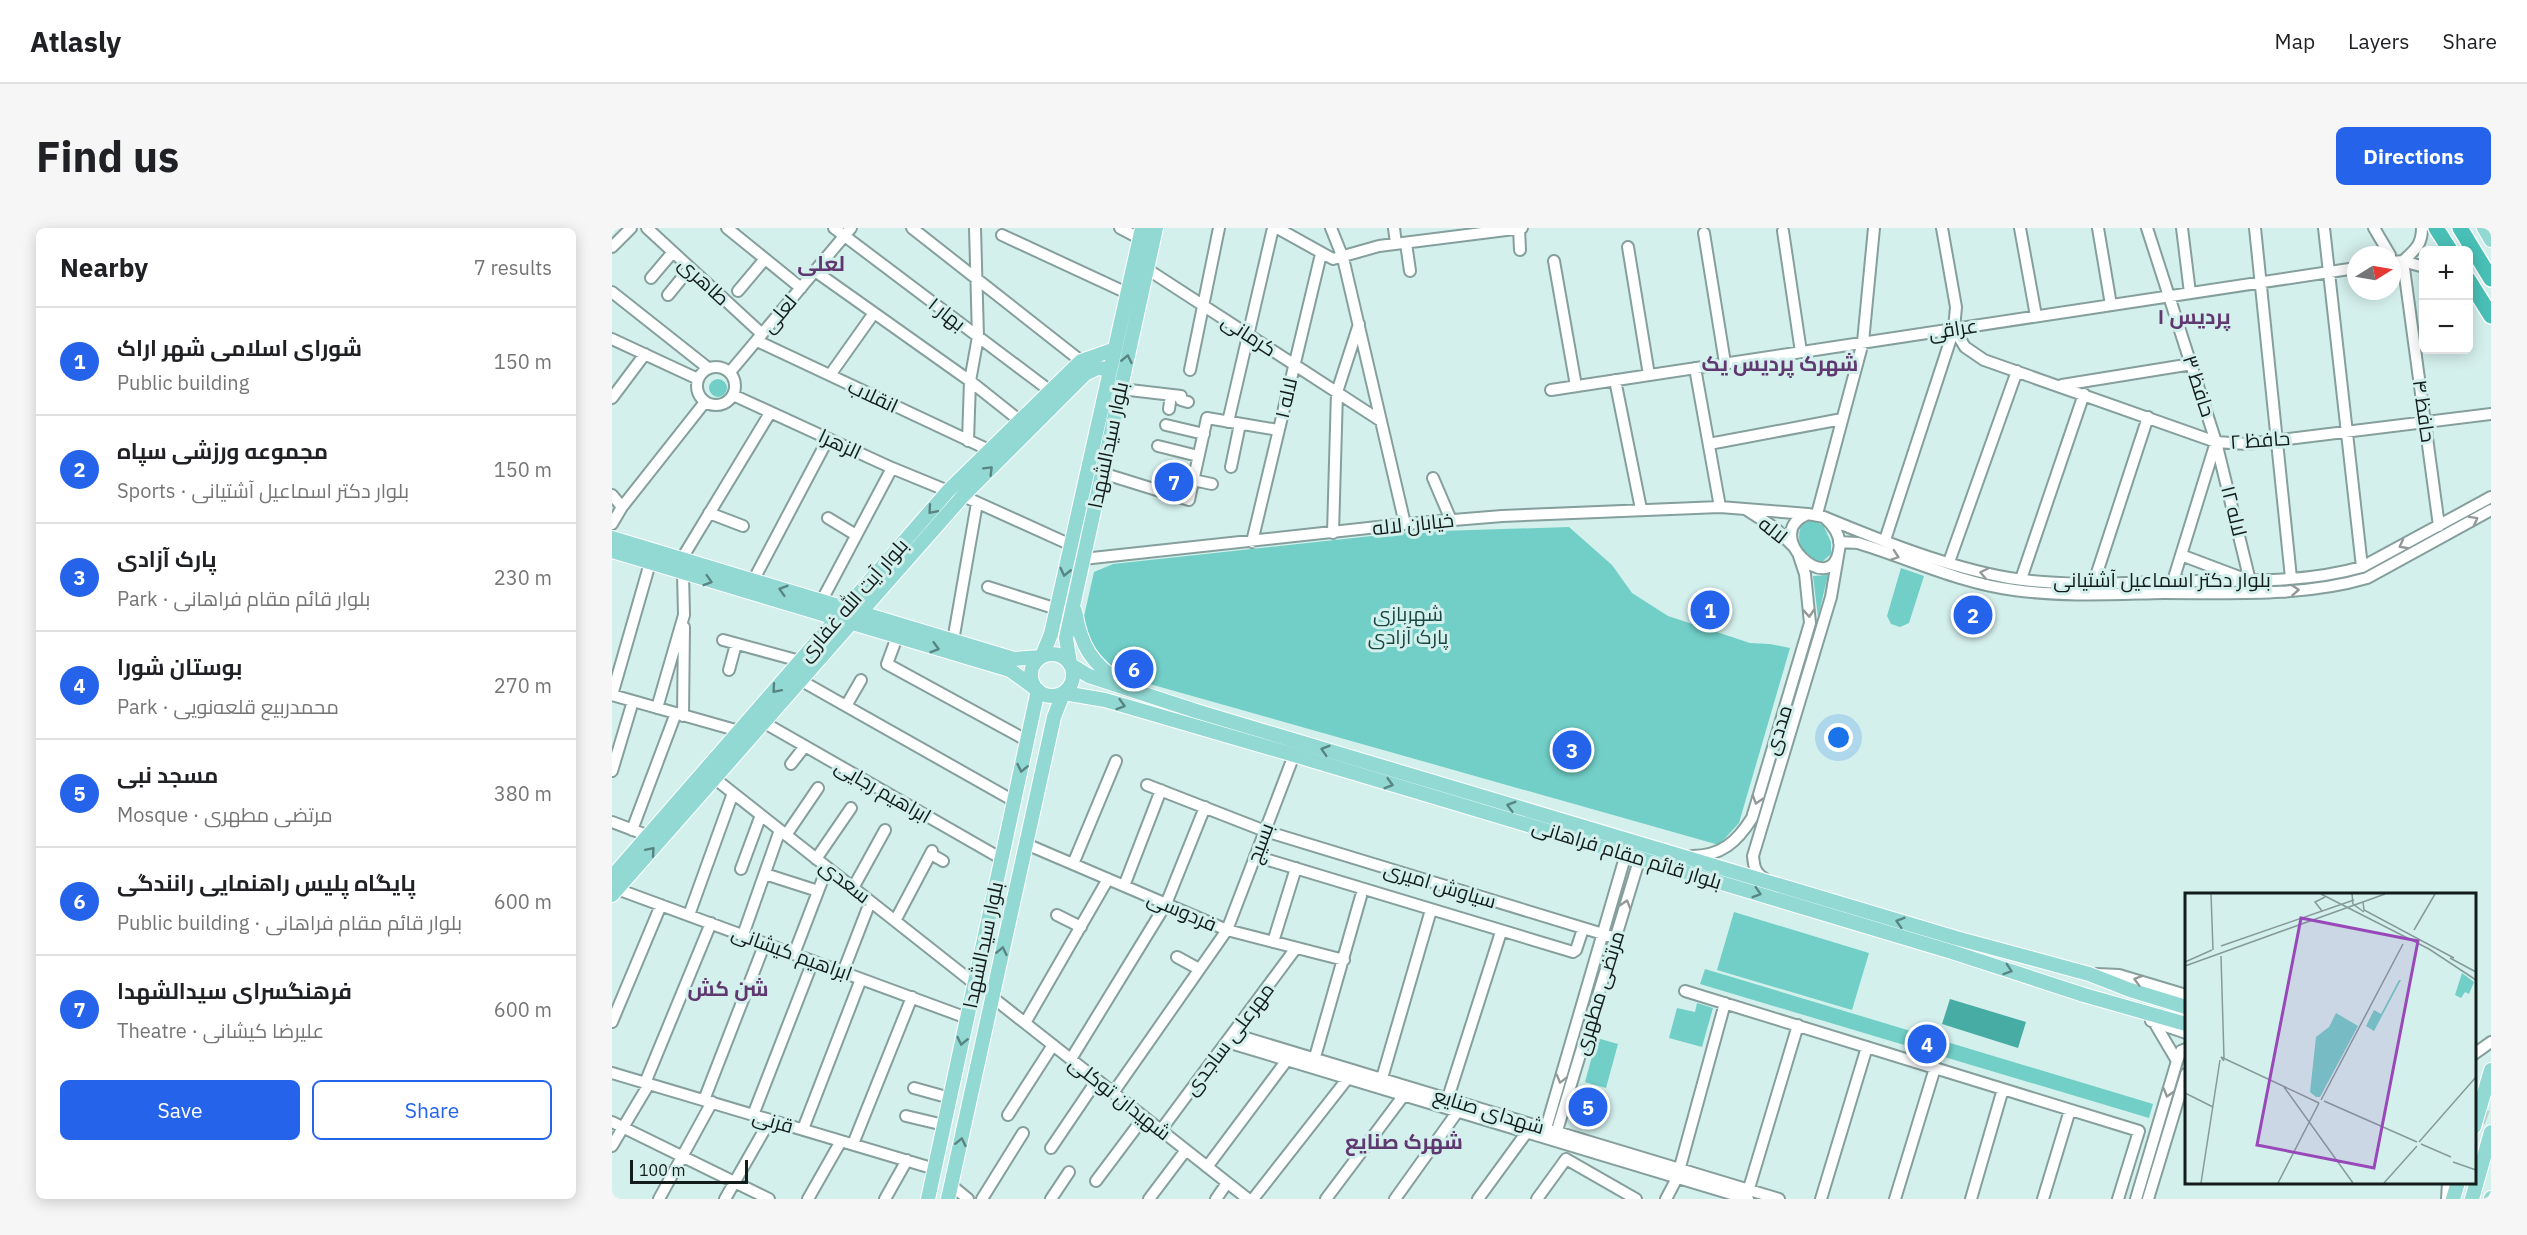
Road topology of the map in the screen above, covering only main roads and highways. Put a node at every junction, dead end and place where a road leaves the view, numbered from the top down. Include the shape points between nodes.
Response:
1 (1156, 228) edge
2 (2436, 228) edge
3 (2460, 228) edge
4 (2484, 228) edge
5 (1141, 233) edge
6 (2491, 240) edge
7 (2448, 246) edge
8 (2490, 276) edge
9 (2473, 287) edge
10 (1127, 293) junction
11 (1141, 299) junction
12 (2491, 316) edge
13 (1115, 349) junction
14 (1110, 369) junction
15 (1054, 395) junction
16 (612, 538) edge
17 (612, 551) edge
18 (682, 566) junction
19 (1073, 604) junction
20 (841, 615) junction
21 (856, 619) junction
22 (1051, 634) junction
23 (1066, 639) junction
24 (1042, 656) junction
25 (1071, 664) junction
26 (1037, 690) junction
27 (1135, 692) junction
28 (1064, 693) junction
29 (1034, 713) junction
30 (1054, 717) junction
31 (1635, 850) junction
32 (614, 887) edge
33 (2185, 1006) edge
34 (2185, 1023) edge
35 (2491, 1070) edge
36 (2476, 1123) edge
37 (2491, 1132) edge
38 (935, 1168) junction
39 (2457, 1184) edge
40 (950, 1192) edge
41 (928, 1199) edge
42 (2453, 1199) edge
43 (2472, 1199) edge

1 - 11 main road, بلوار سیدالشهدا
2 - 7 highway
3 - 8 highway
4 - 6 main road
5 - 10 main road, بلوار سیدالشهدا
9 - 12 highway
10 - 11 main road
10 - 13 main road, بلوار سیدالشهدا
19 -> 11 main road, بلوار سیدالشهدا
13 - 14 main road, بلوار سیدالشهدا
13 - 15 main road, بلوار آیت الله غفاری via 1081,361
14 - 15 main road, بلوار آیت الله غفاری via 1090,370
14 -> 22 main road, بلوار سیدالشهدا
15 -> 20 main road, بلوار آیت الله غفاری via 1019,420 948,491
21 -> 15 main road, بلوار آیت الله غفاری
16 - 18 main road
17 - 18 main road
18 -> 20 main road
20 -> 18 main road via 821,602 753,581
19 - 23 main road, بلوار سیدالشهدا
19 - 27 main road via 1087,652 1097,665
20 - 21 main road
20 -> 32 main road, بلوار آیت الله غفاری via 649,836
21 - 24 main road via 1014,659
21 -> 26 main road via 897,637 1010,670
32 -> 21 main road, بلوار آیت الله غفاری
22 - 23 main road
22 - 24 main road, بلوار سیدالشهدا
23 - 25 main road, بلوار سیدالشهدا
24 - 25 main road via 1054,654
24 - 26 main road via 1031,672
25 - 27 main road, بلوار قائم مقام فراهانی via 1089,676
25 - 28 main road via 1073,680
26 - 28 main road via 1052,696
26 - 29 main road, بلوار سیدالشهدا
31 -> 27 main road, بلوار قائم مقام فراهانی
28 - 30 main road, بلوار سیدالشهدا
28 -> 31 main road, بلوار قائم مقام فراهانی via 1105,700
29 - 30 main road
29 -> 38 main road, بلوار سیدالشهدا
40 -> 30 main road, بلوار سیدالشهدا
33 -> 31 main road, بلوار قائم مقام فراهانی via 2089,974 1679,856
31 -> 34 main road, بلوار قائم مقام فراهانی via 2084,995
35 - 36 main road
37 - 43 main road
38 - 40 main road
38 - 41 main road, بلوار سیدالشهدا
39 - 42 main road

